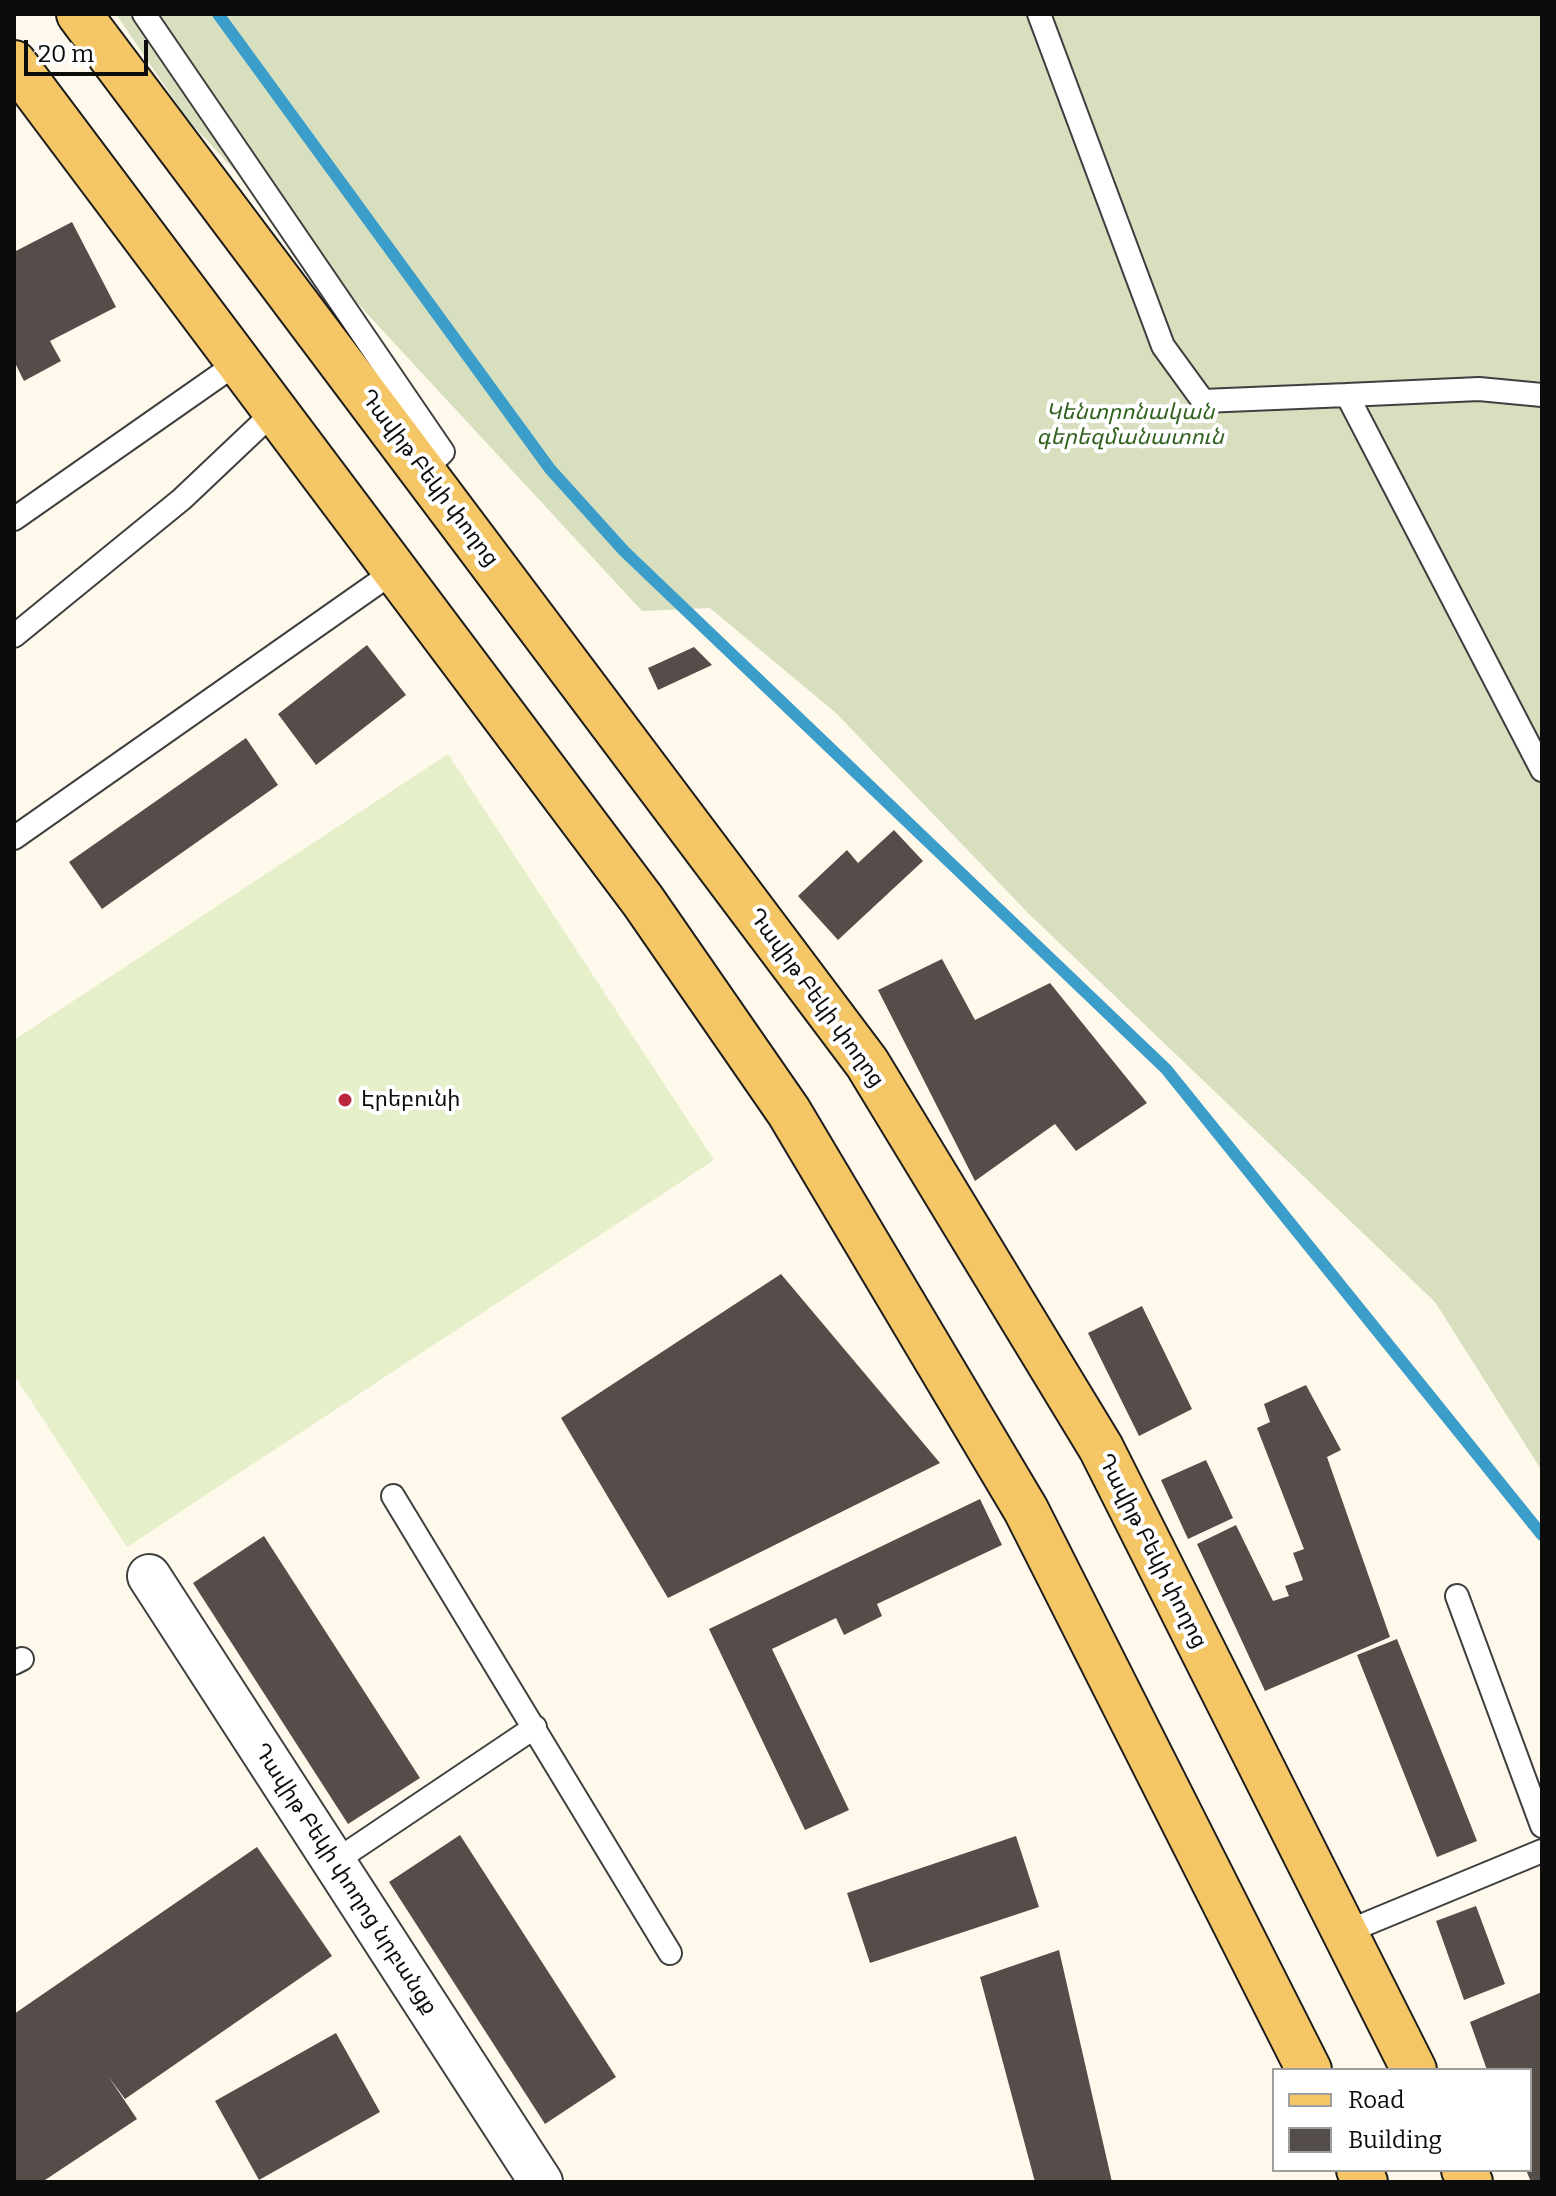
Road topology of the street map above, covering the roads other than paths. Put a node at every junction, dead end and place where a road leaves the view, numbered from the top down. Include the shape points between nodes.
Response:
1 (79, 14) edge
2 (144, 14) edge
3 (1039, 14) edge
4 (14, 63) edge
5 (240, 361) junction
6 (1347, 395) junction
7 (1542, 395) edge
8 (276, 410) junction
9 (424, 471) junction
10 (14, 519) edge
11 (396, 570) junction
12 (14, 636) edge
13 (1542, 770) edge
14 (14, 838) edge
15 (393, 1496) dead end
16 (149, 1576) dead end
17 (1457, 1596) dead end
18 (535, 1727) junction
19 (1542, 1826) edge
20 (1542, 1851) edge
21 (334, 1862) junction
22 (1344, 1933) junction
23 (670, 1953) dead end
24 (1308, 2068) edge
25 (1413, 2068) edge
26 (541, 2182) edge

1 - 9 main road, Դավիթ Բեկի փողոց
2 - 9 lane via 443,452
3 - 6 lane via 1163,346 1203,401
4 - 5 main road
5 - 8 main road
5 - 10 lane
6 - 7 lane via 1479,389
6 - 13 lane
8 - 11 main road
8 - 12 lane via 182,499
9 - 22 main road, Դավիթ Բեկի փողոց via 867,1063 1101,1448
11 - 14 lane
11 - 24 main road via 643,901 789,1112 1026,1510
15 - 18 lane
16 - 21 street, Դավիթ Բեկի փողոց նրբանցք
17 - 19 lane
18 - 21 lane
18 - 23 lane
20 - 22 lane
21 - 26 street, Դավիթ Բեկի փողոց նրբանցք
22 - 25 main road, Դավիթ Բեկի փողոց

